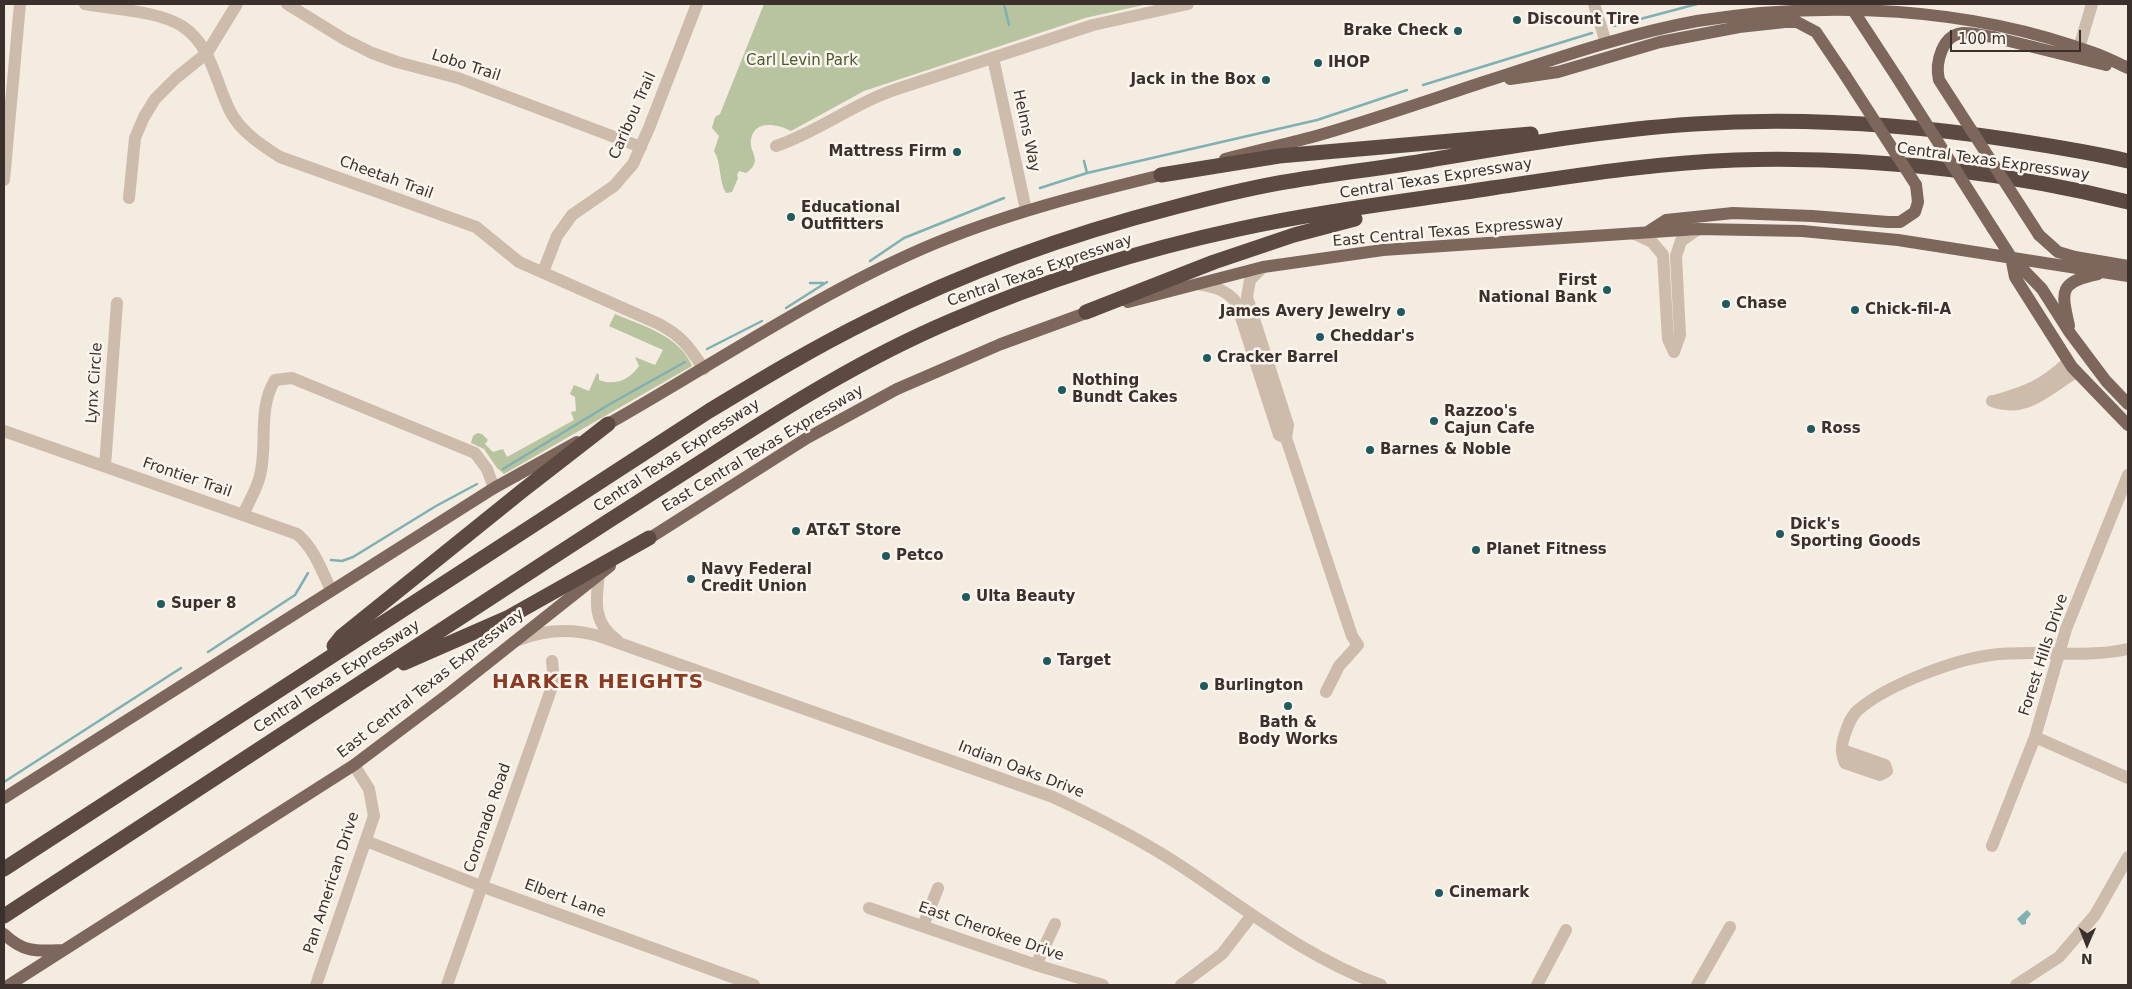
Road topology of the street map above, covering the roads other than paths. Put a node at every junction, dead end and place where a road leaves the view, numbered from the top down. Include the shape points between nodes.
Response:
1 (20, 4) edge
2 (86, 4) edge
3 (237, 4) edge
4 (287, 4) edge
5 (697, 4) edge
6 (1188, 4) edge
7 (1594, 4) edge
8 (1883, 4) edge
9 (2092, 4) edge
10 (1791, 7) edge
11 (1850, 7) edge
12 (1912, 13) junction
13 (1606, 43) junction
14 (2078, 48) junction
15 (207, 53) junction
16 (993, 58) junction
17 (9, 62) edge
18 (2128, 69) edge
19 (1490, 80) junction
20 (1602, 133) junction
21 (776, 146) dead end
22 (641, 147) junction
23 (2068, 149) junction
24 (2128, 150) edge
25 (2128, 161) edge
26 (1161, 175) junction
27 (4, 180) edge
28 (1510, 185) junction
29 (129, 198) dead end
30 (2128, 202) edge
31 (1026, 210) junction
32 (1698, 229) junction
33 (1647, 232) junction
34 (1633, 233) junction
35 (2011, 257) junction
36 (2128, 266) edge
37 (1263, 267) junction
38 (542, 272) junction
39 (2106, 272) junction
40 (2128, 276) edge
41 (1198, 284) junction
42 (117, 303) dead end
43 (1086, 312) junction
44 (2070, 333) junction
45 (2072, 367) junction
46 (704, 369) junction
47 (2126, 402) edge
48 (608, 424) junction
49 (2128, 425) edge
50 (4, 431) edge
51 (1286, 438) junction
52 (105, 466) junction
53 (2128, 475) edge
54 (494, 488) junction
55 (243, 515) junction
56 (649, 538) junction
57 (599, 574) junction
58 (331, 590) junction
59 (512, 643) junction
60 (623, 644) junction
61 (2128, 649) edge
62 (2058, 654) junction
63 (552, 660) dead end
64 (320, 662) junction
65 (364, 681) junction
66 (1326, 692) dead end
67 (2035, 737) junction
68 (1842, 750) dead end
69 (354, 765) junction
70 (2128, 778) edge
71 (4, 798) edge
72 (366, 841) junction
73 (1992, 846) dead end
74 (2128, 857) edge
75 (5, 868) edge
76 (481, 886) junction
77 (938, 888) dead end
78 (869, 908) dead end
79 (1252, 915) junction
80 (4, 916) edge
81 (1055, 924) dead end
82 (923, 926) junction
83 (1730, 927) dead end
84 (1566, 930) dead end
85 (4, 934) edge
86 (64, 950) junction
87 (1036, 965) junction
88 (4, 981) edge
89 (8, 985) edge
90 (316, 985) edge
91 (447, 985) edge
92 (754, 985) edge
93 (1103, 985) edge
94 (1181, 985) edge
95 (1381, 985) edge
96 (1537, 985) edge
97 (1697, 985) edge
98 (2016, 985) edge

1 - 17 street
2 - 15 street, Cheetah Trail via 156,16 181,26
3 - 15 street
4 - 22 street, Lobo Trail via 372,53 458,78
5 - 22 street, Caribou Trail
6 - 16 street via 1093,25
7 - 13 street
8 - 12 main road
9 - 14 street
10 - 11 main road
10 - 13 main road via 1697,21
11 - 12 main road
11 - 35 main road, bridge
12 - 14 main road via 2002,27
13 - 19 main road
14 - 18 main road
15 - 29 street via 155,99 144,117 135,138
15 - 38 street, Cheetah Trail via 231,111 251,136 266,148 288,160 476,228 519,262
16 - 21 street via 875,96 792,141
16 - 31 street, Helms Way
17 - 27 street
18 - 36 main road, bridge via 1963,33 1946,44 1937,70 1939,80 2039,235 2058,252
19 - 26 main road via 1316,136
19 - 33 main road, bridge via 1558,72 1660,42 1739,27 1797,22 1816,32 1916,185 1918,202 1915,212 1900,222 1733,213 1666,220
20 - 23 highway, Central Texas Expressway via 1695,124 1801,121 1889,124
20 - 26 highway via 1582,129 1340,150
20 - 64 highway, Central Texas Expressway via 1288,181 1112,224 986,268 874,318 790,362
22 - 38 street, Caribou Trail via 614,186 580,208 564,224
23 - 24 highway via 2111,147
23 - 25 highway, Central Texas Expressway
26 - 31 main road
28 - 30 highway, Central Texas Expressway via 1679,163 1821,161 1964,172
28 - 43 highway via 1490,196 1339,222 1294,235
28 - 65 highway, Central Texas Expressway via 1242,228 1105,264 949,321 811,392
31 - 46 main road via 924,248 780,322
32 - 33 main road, East Central Texas Expressway
32 - 34 street via 1681,241 1676,256 1680,336 1674,352 1668,339 1663,255 1652,242
32 - 35 main road, East Central Texas Expressway via 1802,231 1898,240
33 - 34 main road, East Central Texas Expressway
34 - 37 main road, East Central Texas Expressway via 1383,250
35 - 39 main road, East Central Texas Expressway
35 - 44 main road via 2042,289
35 - 45 main road via 2015,277
37 - 41 main road, East Central Texas Expressway
37 - 51 street via 1250,280 1247,297 1288,425
38 - 46 street, Cheetah Trail via 677,334
39 - 40 main road, East Central Texas Expressway
39 - 44 main road via 2082,277 2068,285 2064,293
41 - 43 main road, East Central Texas Expressway
41 - 51 street via 1228,292 1236,302 1279,435
42 - 52 street, Lynx Circle
43 - 56 main road, East Central Texas Expressway via 897,389 807,438
44 - 47 main road
45 - 45 street via 2032,389 1992,401 2005,406 2031,401 2049,391
45 - 47 main road via 2074,358 2078,358 2104,386
45 - 49 main road
46 - 48 main road
48 - 54 main road
48 - 64 highway via 342,636
50 - 52 street, Frontier Trail
51 - 66 street via 1352,636 1358,645 1339,666
52 - 55 street, Frontier Trail
53 - 62 street, Forest Hills Drive
54 - 55 street via 487,469 475,453 292,378 275,380 268,391 261,472
54 - 58 main road
55 - 58 street, Frontier Trail via 297,534 314,554
56 - 57 main road, East Central Texas Expressway
56 - 65 highway via 509,618
57 - 59 main road, East Central Texas Expressway
57 - 60 street via 595,603 599,619 607,633
58 - 71 main road
59 - 60 street via 542,632 567,630
59 - 69 main road, East Central Texas Expressway
60 - 79 street, Indian Oaks Drive via 1053,797 1150,846
61 - 62 street via 2089,655
62 - 67 street, Forest Hills Drive
62 - 68 street via 1993,655 1967,659 1926,674 1875,698 1856,712 1848,725
63 - 76 street, Coronado Road via 554,681
64 - 75 highway, Central Texas Expressway
65 - 80 highway, Central Texas Expressway
67 - 70 street
67 - 73 street, Forest Hills Drive
69 - 72 street, Pan American Drive via 369,789 374,816
69 - 86 main road, East Central Texas Expressway
72 - 76 street, Elbert Lane
72 - 90 street, Pan American Drive
74 - 98 street via 2095,915 2059,958
76 - 91 street, Coronado Road
76 - 92 street, Elbert Lane
77 - 82 street
78 - 82 street, East Cherokee Drive
79 - 94 street via 1222,954
79 - 95 street, Indian Oaks Drive via 1324,960
81 - 87 street
82 - 87 street, East Cherokee Drive
83 - 97 street
84 - 96 street
85 - 86 main road via 28,950
86 - 89 main road, East Central Texas Expressway
87 - 93 street, East Cherokee Drive
88 - 89 street

